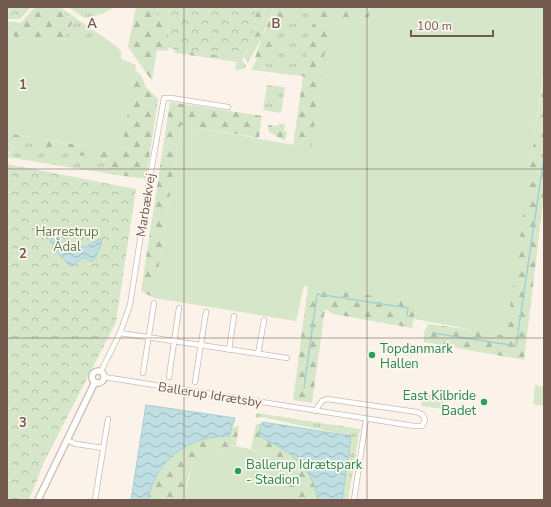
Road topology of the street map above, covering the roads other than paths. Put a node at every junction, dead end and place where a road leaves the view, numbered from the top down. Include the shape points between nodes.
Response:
1 (228, 107) dead end
2 (154, 303) dead end
3 (179, 308) dead end
4 (206, 312) dead end
5 (234, 316) dead end
6 (264, 320) dead end
7 (120, 333) junction
8 (148, 337) junction
9 (174, 341) junction
10 (201, 345) junction
11 (229, 350) junction
12 (258, 354) junction
13 (287, 358) dead end
14 (101, 371) junction
15 (143, 373) dead end
16 (104, 377) junction
17 (169, 377) dead end
18 (95, 382) junction
19 (195, 382) dead end
20 (315, 411) junction
21 (366, 419) junction
22 (108, 420) dead end
23 (67, 440) junction
24 (103, 448) junction
25 (38, 500) edge
26 (95, 500) edge
27 (354, 500) edge

1 - 7 street, Marbækvej via 164,98 130,305
2 - 8 street
3 - 9 street
4 - 10 street
5 - 11 street
6 - 12 street
7 - 8 street
7 - 14 street, Marbækvej
8 - 9 street
8 - 15 street
9 - 10 street
9 - 17 street
10 - 11 street
10 - 19 street
11 - 12 street
12 - 13 street
14 - 16 street
14 - 18 street via 96,370 92,374
16 - 18 street via 100,383
16 - 20 street, Ballerup Idrætsby
18 - 23 street
20 - 21 street, Ballerup Idrætsby
20 - 21 street, Ballerup Idrætsby via 322,401 327,399 417,412 423,415 425,421 419,427
21 - 27 street
22 - 24 street
23 - 24 street
23 - 25 street
24 - 26 street

